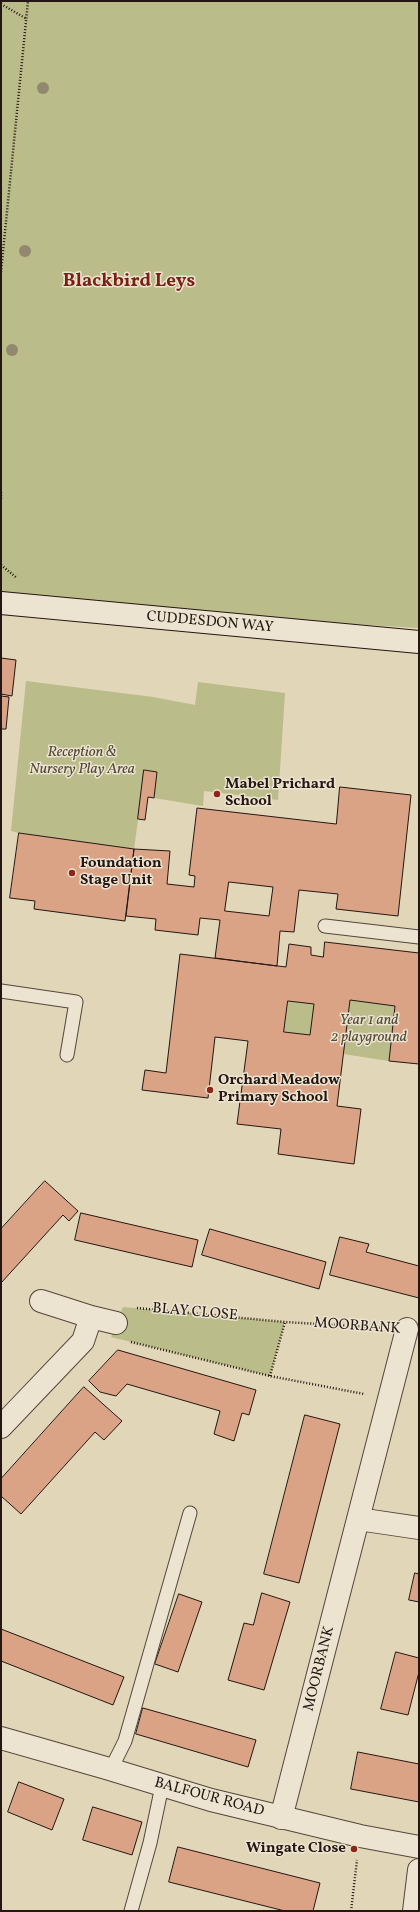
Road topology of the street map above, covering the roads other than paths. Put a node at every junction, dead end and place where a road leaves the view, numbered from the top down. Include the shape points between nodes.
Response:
1 (1, 602) edge
2 (419, 642) edge
3 (325, 926) dead end
4 (419, 937) edge
5 (1, 991) edge
6 (67, 1055) dead end
7 (41, 1301) dead end
8 (91, 1317) junction
9 (116, 1323) road end
10 (407, 1329) road end
11 (1, 1428) edge
12 (190, 1513) dead end
13 (358, 1520) junction
14 (419, 1528) edge
15 (1, 1738) edge
16 (111, 1769) junction
17 (162, 1786) junction
18 (281, 1818) junction
19 (419, 1847) edge
20 (419, 1870) edge
21 (131, 1911) edge
22 (414, 1911) edge

1 - 2 street, CUDDESDON WAY
3 - 4 lane
5 - 6 lane via 76,1002
7 - 8 street
8 - 9 street
8 - 11 street via 83,1341
10 - 13 street, MOORBANK
12 - 16 lane via 125,1740
13 - 14 street
13 - 18 street, MOORBANK
15 - 16 street, BALFOUR ROAD
16 - 17 street, BALFOUR ROAD
17 - 18 street, BALFOUR ROAD
17 - 21 lane via 150,1843
18 - 19 street, BALFOUR ROAD
20 - 22 street

